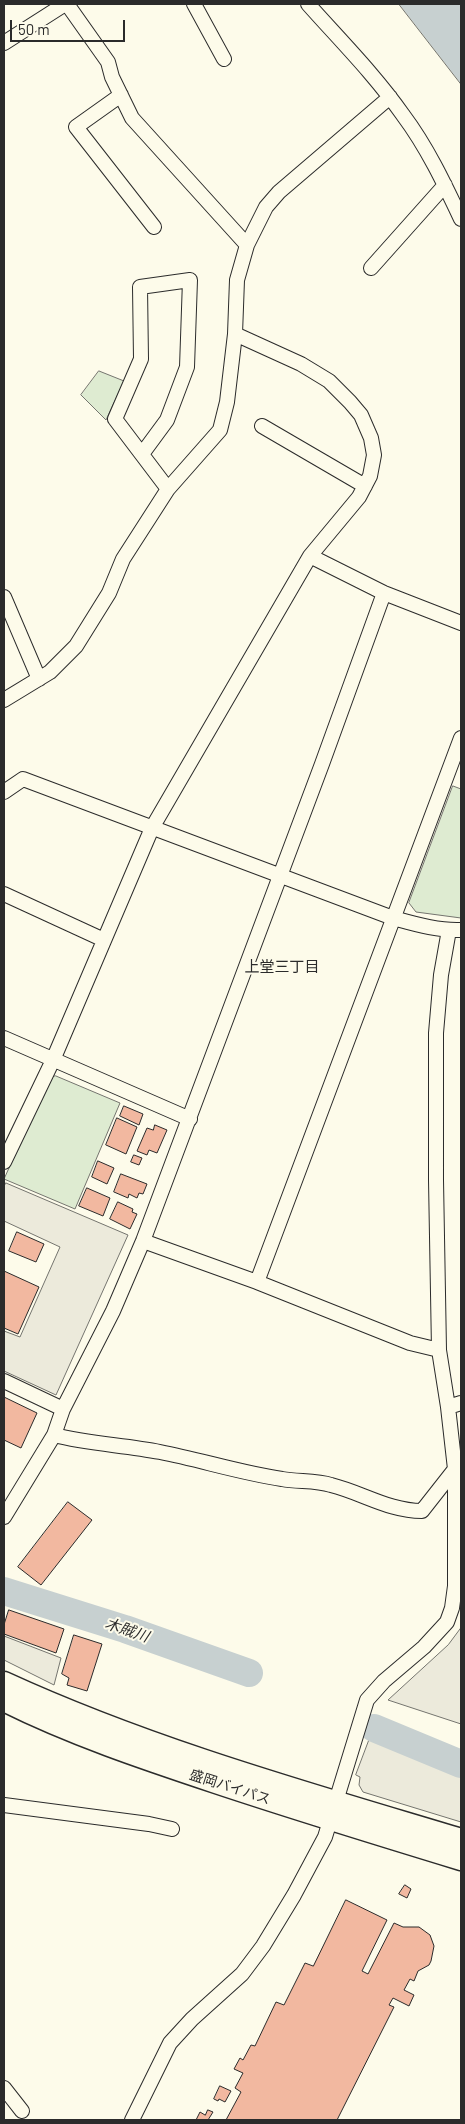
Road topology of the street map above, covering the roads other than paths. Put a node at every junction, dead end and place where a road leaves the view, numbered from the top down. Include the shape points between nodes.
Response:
1 (66, 4) edge
2 (194, 4) edge
3 (308, 4) edge
4 (324, 4) edge
5 (323, 20) junction
6 (4, 43) edge
7 (224, 59) dead end
8 (121, 95) junction
9 (390, 97) junction
10 (445, 185) junction
11 (461, 219) edge
12 (154, 227) dead end
13 (247, 245) junction
14 (372, 268) dead end
15 (235, 334) junction
16 (262, 426) dead end
17 (142, 454) junction
18 (365, 486) junction
19 (168, 489) junction
20 (310, 556) junction
21 (384, 593) junction
22 (4, 597) edge
23 (461, 622) edge
24 (39, 679) junction
25 (4, 700) edge
26 (461, 738) edge
27 (4, 792) edge
28 (152, 828) junction
29 (279, 877) junction
30 (4, 894) edge
31 (392, 918) junction
32 (455, 930) edge
33 (104, 940) junction
34 (4, 1038) edge
35 (53, 1060) junction
36 (190, 1119) junction
37 (4, 1162) edge
38 (143, 1241) junction
39 (257, 1282) junction
40 (439, 1350) junction
41 (4, 1381) edge
42 (455, 1405) edge
43 (63, 1409) junction
44 (54, 1435) junction
45 (455, 1469) junction
46 (4, 1517) edge
47 (458, 1581) edge
48 (4, 1683) edge
49 (4, 1700) edge
50 (4, 1805) edge
51 (332, 1811) junction
52 (172, 1830) dead end
53 (461, 1840) edge
54 (461, 1859) edge
55 (4, 2088) edge
56 (22, 2111) dead end
57 (132, 2120) edge

1 - 6 street
1 - 8 street via 108,62
2 - 7 street
3 - 5 street
4 - 5 street
5 - 9 street
8 - 12 street via 76,127
8 - 13 street via 132,118
9 - 10 street via 428,153
9 - 13 street via 279,192 266,208
10 - 11 street
10 - 14 street
13 - 15 street via 237,280
15 - 18 street via 301,364 329,381 361,415 374,455
15 - 19 street via 227,402 220,430
16 - 18 street
17 - 17 street via 115,419 141,359 140,287 190,280 187,367 167,420
17 - 19 street
18 - 20 street
19 - 24 street via 123,559 109,593 76,646
20 - 21 street
20 - 28 street
21 - 23 street
21 - 29 street
22 - 24 street
24 - 25 street
26 - 31 street
27 - 28 street via 23,779
28 - 29 street
28 - 33 street
29 - 31 street
29 - 36 street
30 - 33 street
31 - 32 street
31 - 39 street
32 - 40 street via 441,975 436,1033
33 - 35 street
34 - 35 street
35 - 36 street
35 - 37 street
36 - 38 street
38 - 39 street
38 - 43 street via 113,1310
39 - 40 street via 410,1344
40 - 42 street
41 - 43 street
42 - 45 street
43 - 44 street
44 - 45 street via 197,1459 282,1479 331,1484 406,1511 422,1511
44 - 46 street
45 - 47 street
47 - 51 street via 447,1622 367,1700
48 - 51 highway, 盛岡バイパス via 64,1711
49 - 51 highway, 盛岡バイパス via 37,1717 132,1754
50 - 52 street via 149,1824
51 - 53 highway, 盛岡バイパス
51 - 54 highway, 盛岡バイパス
51 - 57 street via 325,1837 263,1946 242,1974 170,2044
55 - 56 street

